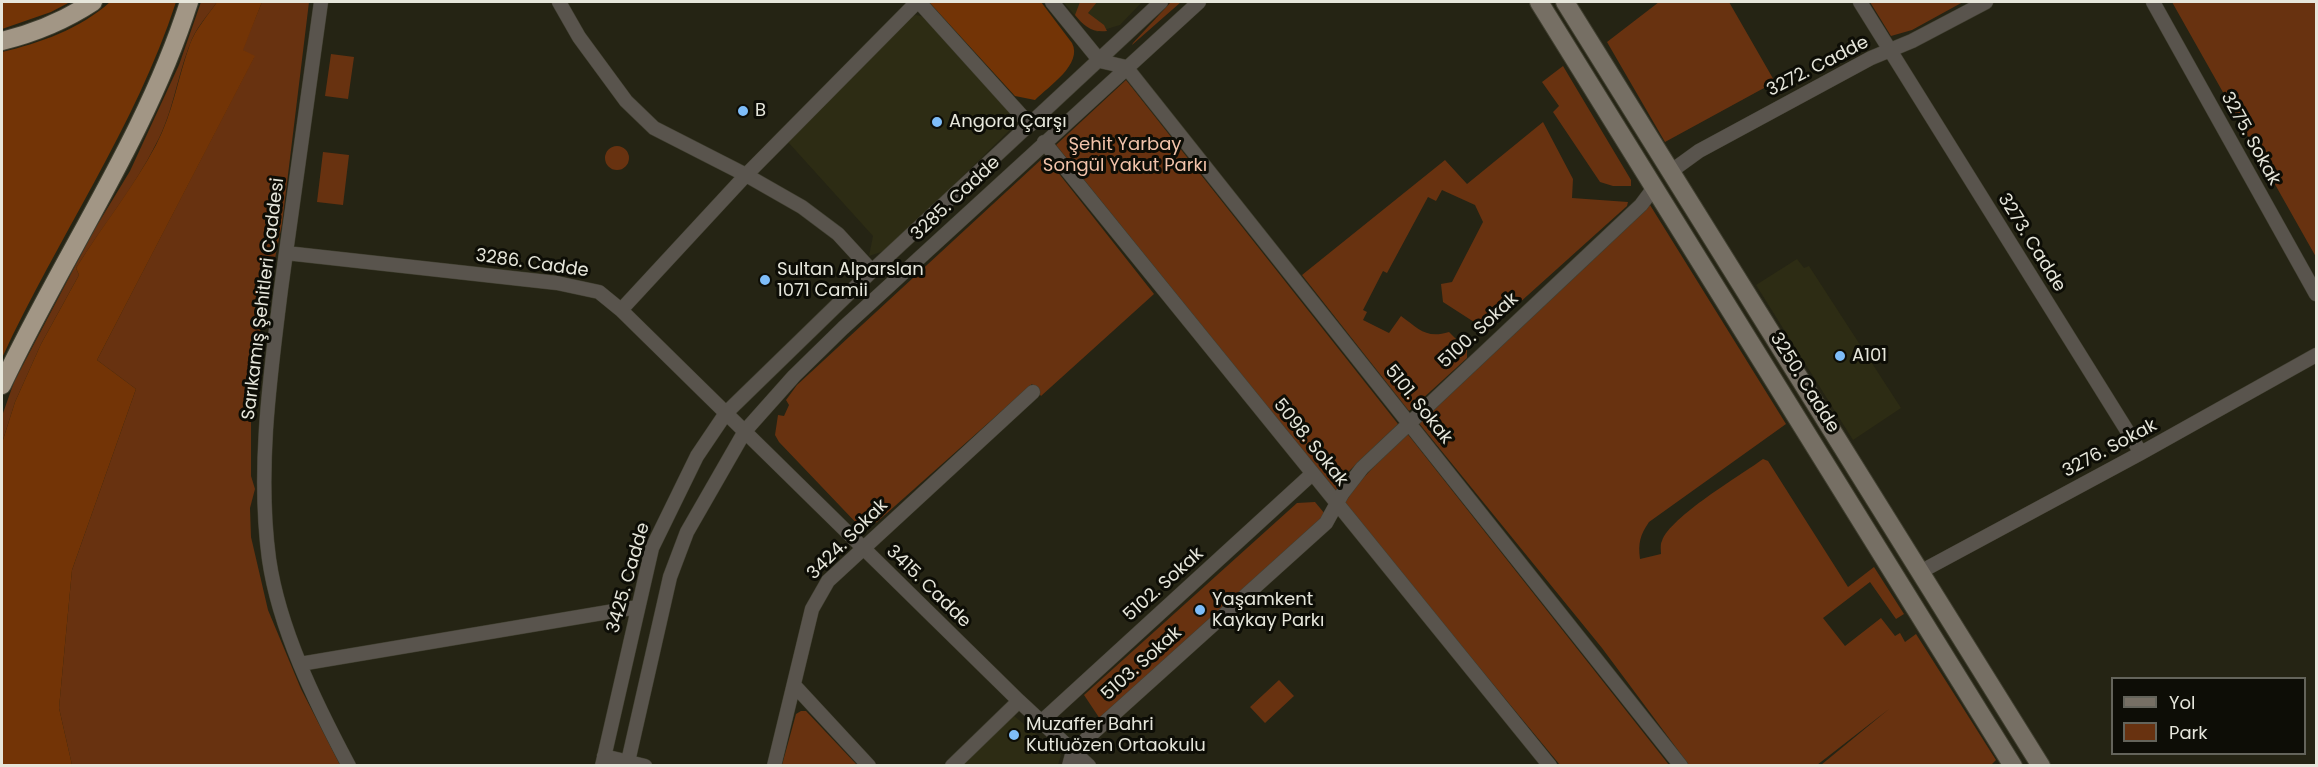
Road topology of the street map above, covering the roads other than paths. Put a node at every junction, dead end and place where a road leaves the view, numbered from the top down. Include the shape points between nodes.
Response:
1 (93, 2) edge
2 (189, 2) edge
3 (321, 2) edge
4 (559, 2) edge
5 (918, 2) edge
6 (1052, 2) edge
7 (1161, 2) edge
8 (1199, 2) edge
9 (1539, 2) edge
10 (1565, 2) edge
11 (1860, 2) edge
12 (1986, 2) edge
13 (2153, 2) edge
14 (2, 41) edge
15 (1892, 51) junction
16 (1100, 60) junction
17 (1126, 67) junction
18 (1030, 125) junction
19 (1044, 142) junction
20 (1670, 172) junction
21 (746, 175) junction
22 (1653, 189) junction
23 (286, 253) junction
24 (872, 271) junction
25 (2316, 294) edge
26 (621, 310) junction
27 (2316, 355) edge
28 (2, 385) edge
29 (1033, 392) dead end
30 (726, 413) junction
31 (1408, 421) junction
32 (745, 431) junction
33 (2141, 453) junction
34 (1312, 474) junction
35 (1337, 504) junction
36 (862, 548) junction
37 (1920, 572) junction
38 (1901, 583) junction
39 (638, 607) junction
40 (300, 664) junction
41 (794, 685) junction
42 (1019, 701) junction
43 (1041, 722) junction
44 (1073, 751) junction
45 (603, 761) edge
46 (628, 764) edge
47 (349, 765) edge
48 (645, 765) edge
49 (774, 765) edge
50 (869, 765) edge
51 (952, 765) edge
52 (1069, 765) edge
53 (1089, 765) edge
54 (1550, 765) edge
55 (1681, 765) edge
56 (2013, 765) edge
57 (2041, 765) edge

1 - 14 highway via 68,18
2 - 28 highway via 133,134
3 - 23 street, Sarıkamış Şehitleri Caddesi
4 - 21 street via 579,37 626,100 654,129
5 - 18 street
5 - 21 street
6 - 16 street
7 - 16 street, 3285. Cadde
8 - 17 street, 3285. Cadde
9 - 22 street, 3250. Cadde
10 - 20 street, 3250. Cadde
11 - 15 street, 3273. Cadde
12 - 15 street, 3272. Cadde
13 - 25 street, 3275. Sokak
15 - 20 street, 3272. Cadde via 1870,58 1699,151
15 - 33 street, 3273. Cadde
16 - 17 street
16 - 18 street, 3285. Cadde
17 - 19 street, 3285. Cadde
17 - 31 street, 5101. Sokak
18 - 24 street, 3285. Cadde
19 - 32 street, 3285. Cadde via 814,355
19 - 34 street, 5098. Sokak
20 - 22 street
20 - 37 street, 3250. Cadde
21 - 24 street via 802,207 837,234
21 - 26 street
22 - 31 street, 5100. Sokak via 1641,205
22 - 38 street, 3250. Cadde
23 - 26 street, 3286. Cadde via 577,286 599,292
23 - 40 street, Sarıkamış Şehitleri Caddesi via 271,367 265,509 276,592
24 - 30 street, 3285. Cadde
26 - 30 street, 3286. Cadde
27 - 33 street, 3276. Sokak
29 - 36 street, 3424. Sokak
30 - 32 street, 3415. Cadde
30 - 39 street, 3425. Cadde via 697,456 661,525
31 - 35 street, 5100. Sokak via 1351,480
31 - 55 street, 5101. Sokak
32 - 36 street, 3415. Cadde
32 - 46 street via 677,555
33 - 37 street, 3276. Sokak
34 - 35 street, 5098. Sokak
34 - 43 street, 5102. Sokak
35 - 44 street, 5103. Sokak via 1326,523
35 - 54 street, 5098. Sokak
36 - 41 street, 3424. Sokak via 819,594
36 - 42 street, 3415. Cadde
37 - 38 street
37 - 57 street, 3250. Cadde
38 - 56 street, 3250. Cadde
39 - 40 street
39 - 45 street, 3425. Cadde
40 - 47 street, Sarıkamış Şehitleri Caddesi
41 - 49 street, 3424. Sokak
41 - 50 street
42 - 43 street, 3415. Cadde
42 - 51 street
43 - 44 street, 3415. Cadde
44 - 52 street
44 - 53 street, 3415. Cadde
45 - 46 street
46 - 48 street

